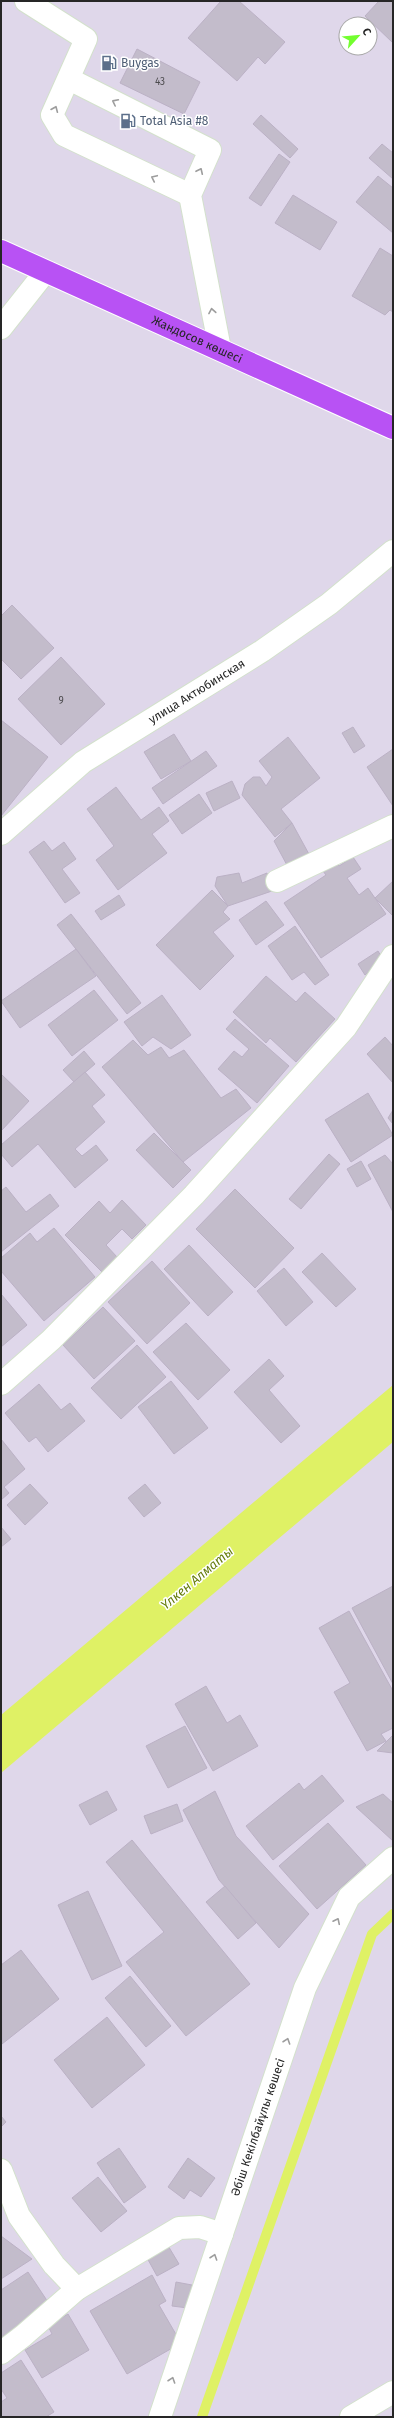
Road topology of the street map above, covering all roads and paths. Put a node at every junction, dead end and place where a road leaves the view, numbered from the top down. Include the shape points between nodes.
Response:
1 (26, 1) edge
2 (69, 79) junction
3 (190, 195) junction
4 (1, 250) edge
5 (46, 271) junction
6 (1, 328) edge
7 (220, 349) junction
8 (393, 428) edge
9 (393, 551) edge
10 (393, 826) edge
11 (1, 834) edge
12 (277, 881) dead end
13 (393, 956) edge
14 (1, 1384) edge
15 (393, 1858) edge
16 (1, 2170) edge
17 (222, 2234) junction
18 (77, 2289) junction
19 (1, 2353) edge
20 (393, 2392) edge
21 (160, 2417) edge
22 (351, 2417) edge

1 - 2 street via 86,39
3 -> 2 street via 64,135 52,115
3 -> 2 street via 210,150
7 -> 3 street
4 - 5 main road, Жандосов көшесі
5 - 6 street
5 - 7 main road, Жандосов көшесі
7 - 8 main road, Жандосов көшесі
9 - 11 street, улица Актюбинская via 329,604 262,650 83,762
10 - 12 street
13 - 14 street via 346,1027 194,1195 51,1340
17 -> 15 street, Әбіш Кекілбайұлы көшесі via 305,1988 349,1897
16 - 18 street via 20,2216 54,2265
17 - 18 street via 200,2226 179,2228
21 -> 17 street, Әбіш Кекілбайұлы көшесі
18 - 19 street
20 - 22 street

